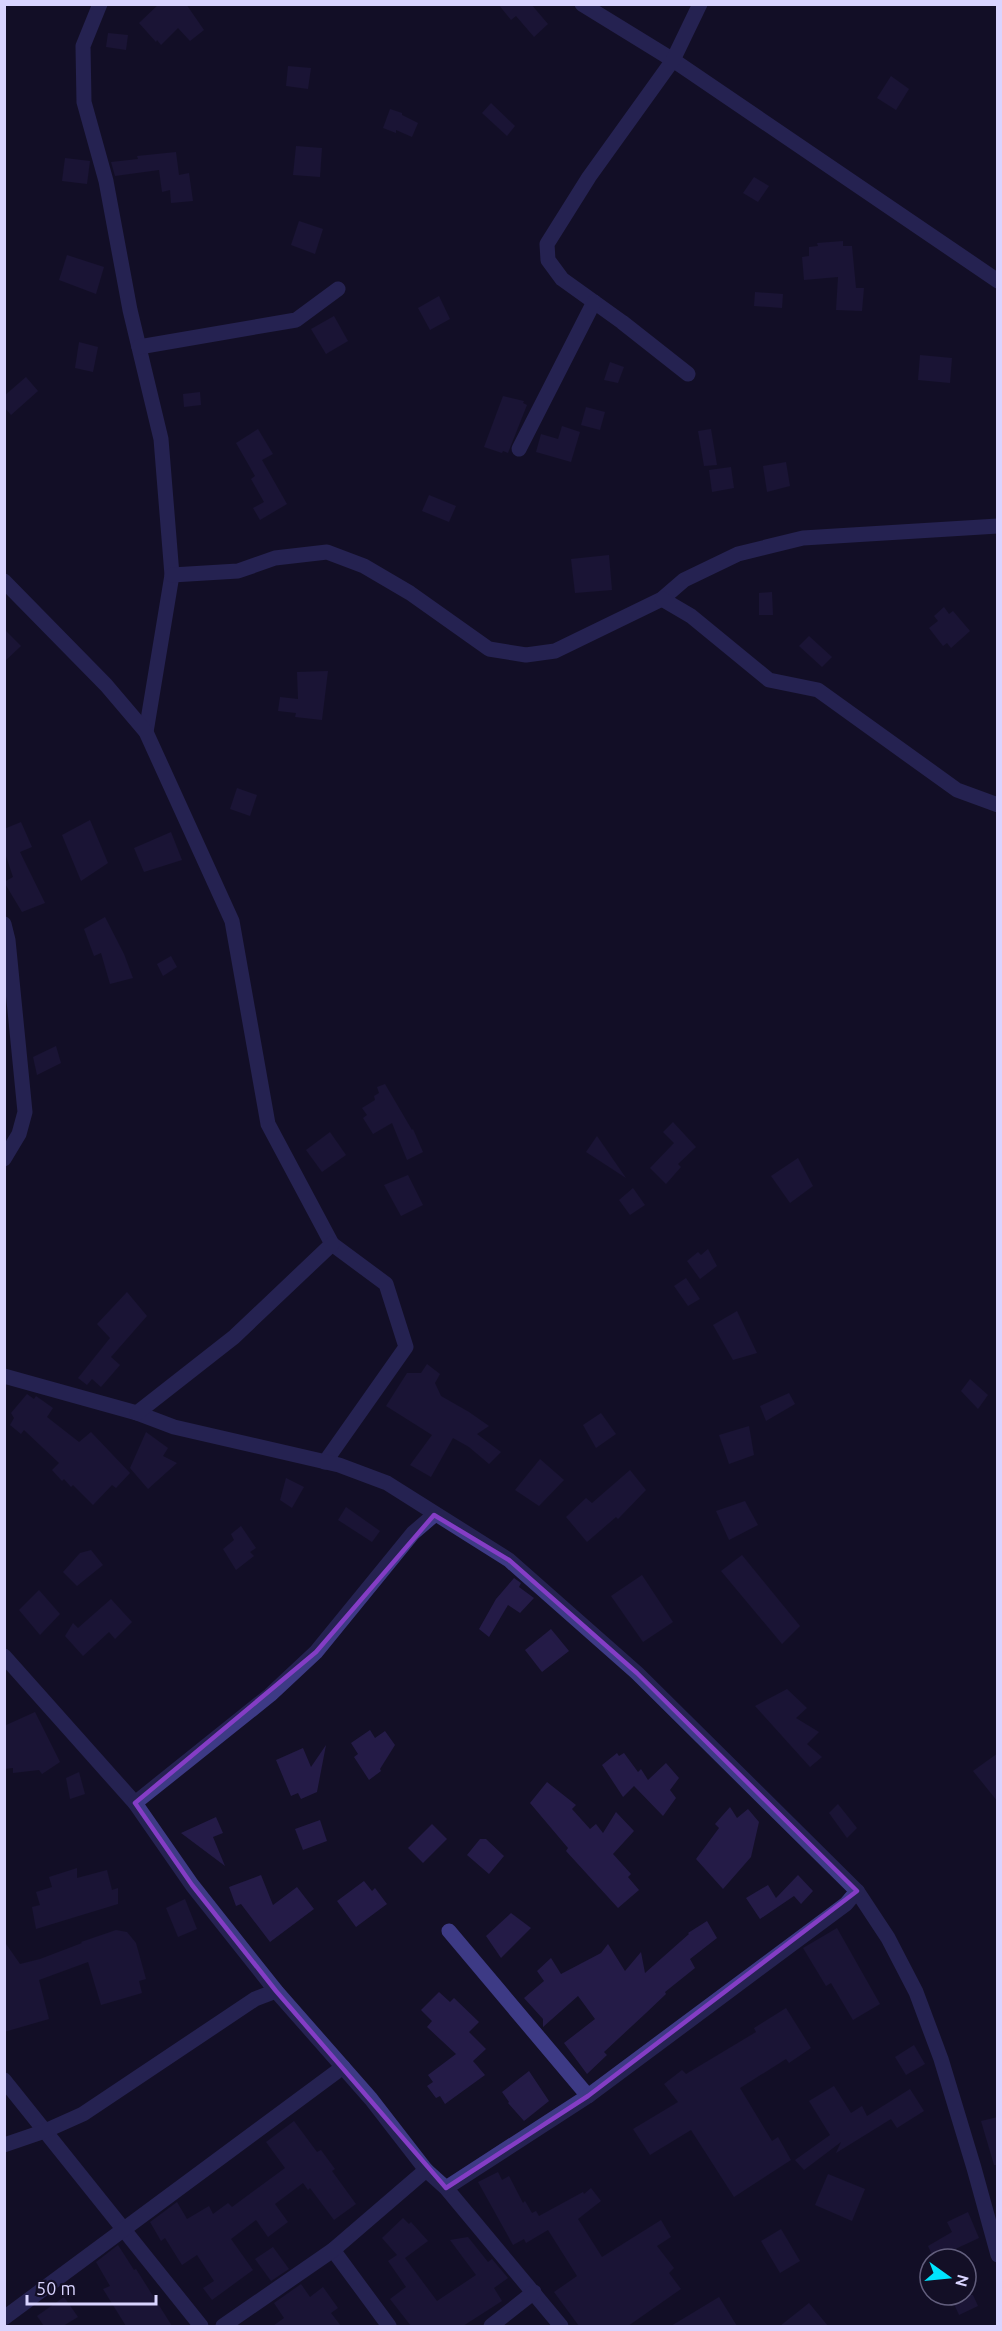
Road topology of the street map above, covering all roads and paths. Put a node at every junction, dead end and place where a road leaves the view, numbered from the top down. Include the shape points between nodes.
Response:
1 (100, 4) edge
2 (582, 4) edge
3 (700, 4) edge
4 (673, 60) junction
5 (998, 281) edge
6 (338, 289) dead end
7 (594, 302) junction
8 (139, 347) junction
9 (688, 374) dead end
10 (519, 448) dead end
11 (998, 526) edge
12 (172, 575) junction
13 (4, 581) edge
14 (662, 599) junction
15 (146, 732) junction
16 (998, 805) edge
17 (4, 924) edge
18 (4, 1159) edge
19 (332, 1244) junction
20 (4, 1376) edge
21 (137, 1413) junction
22 (325, 1462) junction
23 (434, 1515) junction
24 (4, 1656) edge
25 (135, 1803) junction
26 (857, 1891) junction
27 (449, 1931) dead end
28 (276, 1991) junction
29 (343, 2067) junction
30 (4, 2080) edge
31 (588, 2096) junction
32 (45, 2131) junction
33 (4, 2145) edge
34 (426, 2169) junction
35 (446, 2188) junction
36 (125, 2229) junction
37 (333, 2250) junction
38 (998, 2255) edge
39 (534, 2292) junction
40 (4, 2318) edge
41 (201, 2326) edge
42 (223, 2326) edge
43 (389, 2326) edge
44 (491, 2326) edge
45 (561, 2326) edge

1 - 8 street via 83,46 84,102 106,181
2 - 4 street
3 - 4 street
4 - 5 street
4 - 7 street via 589,177 547,244 548,260 562,279
6 - 8 street via 296,320
7 - 9 street
7 - 10 street
8 - 12 street via 161,440
11 - 14 street via 803,537 738,554 684,580
12 - 14 street via 238,571 275,558 327,552 364,566 410,593 489,649 526,655 555,651
12 - 15 street
13 - 15 street via 106,685
14 - 16 street via 691,616 769,680 818,690 957,790
15 - 19 street via 232,921 268,1124
17 - 18 street via 25,1112 19,1134
19 - 21 street via 234,1337
19 - 22 street via 386,1284 406,1347
20 - 21 street
21 - 22 street via 174,1427
22 - 23 street via 387,1483
23 - 25 street via 413,1533 316,1652 270,1695
23 - 26 street via 509,1560 637,1673
24 - 25 street
25 - 28 street via 192,1885
26 - 31 street via 846,1904
26 - 38 street via 888,1938 915,1992 944,2070
27 - 31 street
28 - 29 street
28 - 32 street via 255,1999 83,2114
29 - 34 street
29 - 36 street
30 - 32 street
31 - 35 street
32 - 33 street
32 - 36 street
34 - 35 street
34 - 37 street
35 - 39 street
36 - 40 street
36 - 41 street
37 - 42 street
37 - 43 street
39 - 44 street
39 - 45 street

